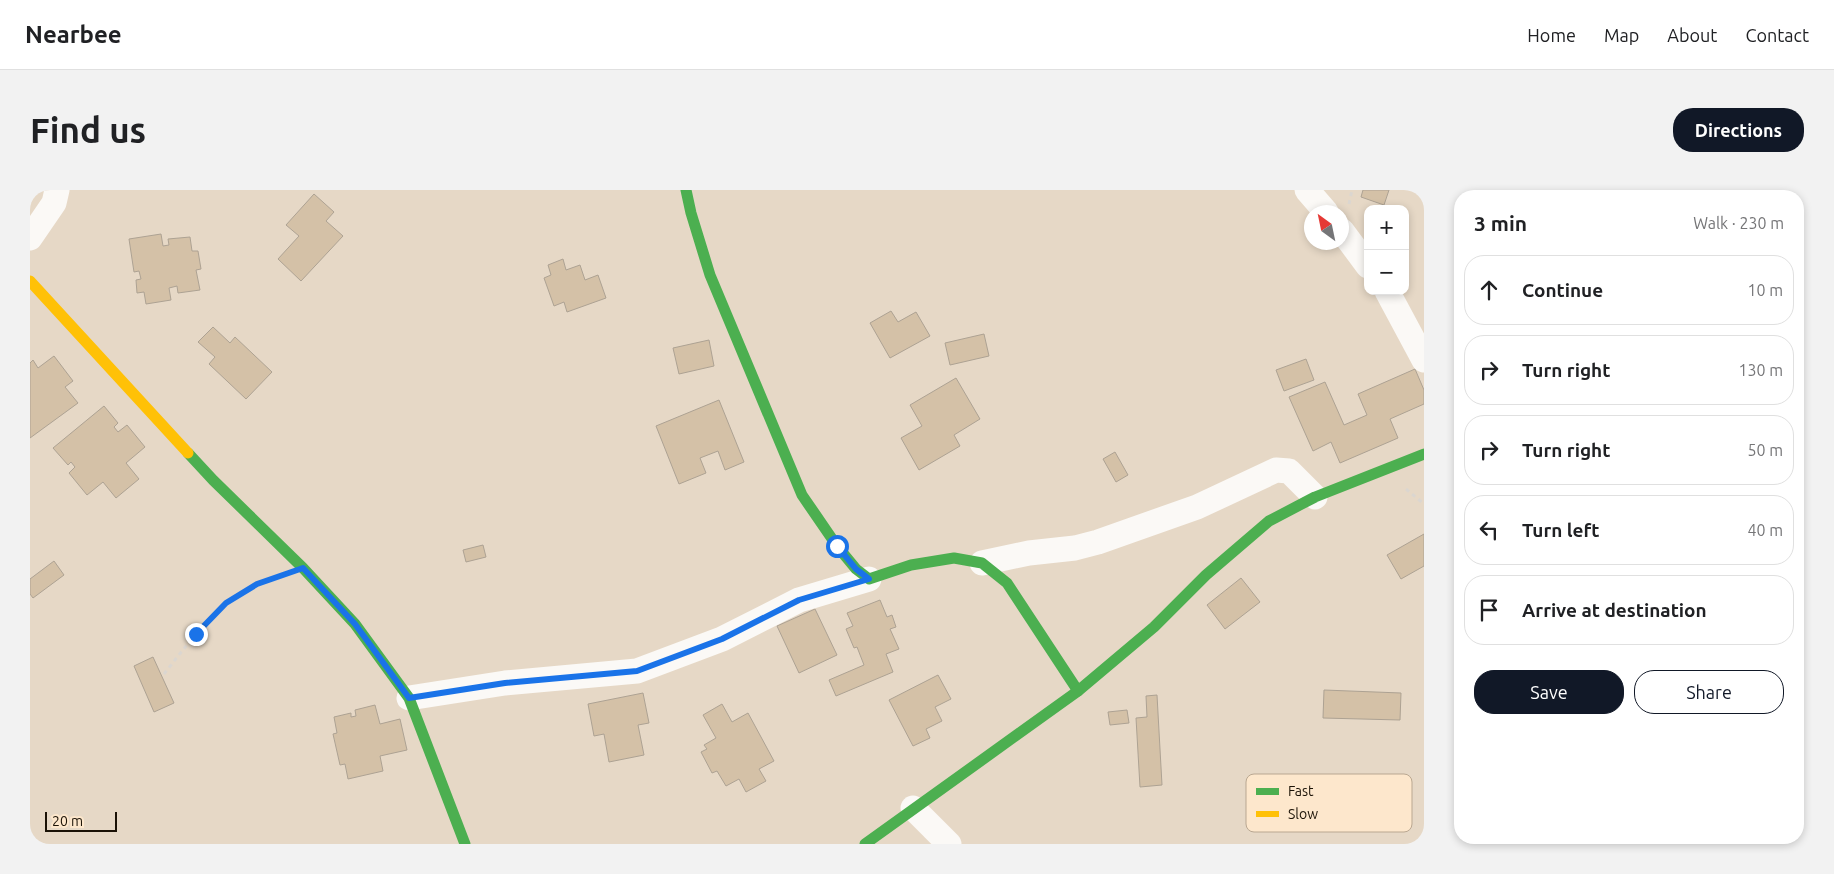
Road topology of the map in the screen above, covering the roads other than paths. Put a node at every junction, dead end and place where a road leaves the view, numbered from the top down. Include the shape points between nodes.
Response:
1 (686, 190) edge
2 (1307, 190) edge
3 (62, 194) edge
4 (1320, 205) edge
5 (30, 238) edge
6 (1349, 240) edge
7 (1364, 261) edge
8 (30, 281) edge
9 (1389, 295) edge
10 (1424, 360) edge
11 (1424, 454) edge
12 (1315, 497) junction
13 (982, 563) junction
14 (869, 579) junction
15 (1078, 691) junction
16 (409, 698) junction
17 (913, 808) junction
18 (465, 844) edge
19 (865, 844) edge
20 (949, 844) edge

1 - 14 street via 710,275 802,495 837,546
2 - 4 street
3 - 5 street
6 - 7 street
8 - 16 street via 213,480 355,624
9 - 10 street
11 - 12 street
12 - 13 street via 1288,471 1276,470 1197,508 1098,542
12 - 15 street via 1269,521
13 - 14 street via 954,558 910,565
13 - 15 street via 1007,583
14 - 16 street via 799,600 722,639 637,671 505,683
15 - 17 street
16 - 18 street
17 - 19 street
17 - 20 street

